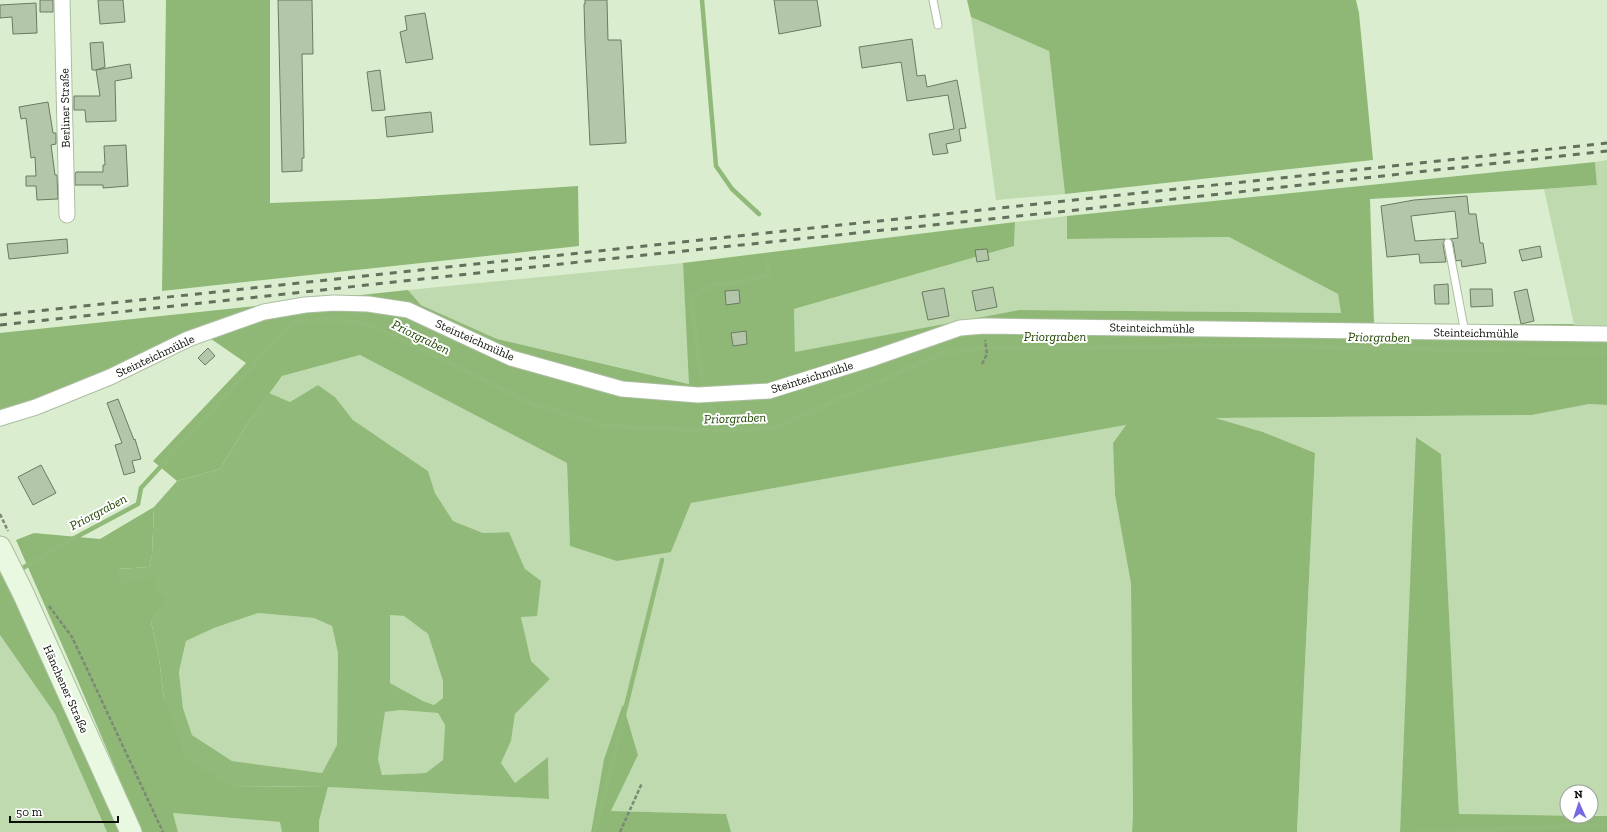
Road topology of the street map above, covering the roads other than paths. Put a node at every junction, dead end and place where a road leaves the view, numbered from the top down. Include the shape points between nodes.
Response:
1 (62, 0) edge
2 (933, 0) edge
3 (938, 25) dead end
4 (67, 216) dead end
5 (1448, 243) dead end
6 (1465, 333) junction
7 (1607, 334) edge
8 (0, 418) edge
9 (0, 547) edge
10 (131, 832) edge

1 - 4 street, Berliner Straße
2 - 3 lane
5 - 6 lane
6 - 7 street, Steinteichmühle
6 - 8 street, Steinteichmühle via 984,326 960,328 769,391 698,395 622,389 511,358 408,310 368,304 327,303 257,314 188,339 110,377 36,407
9 - 10 main road, Hänchener Straße

